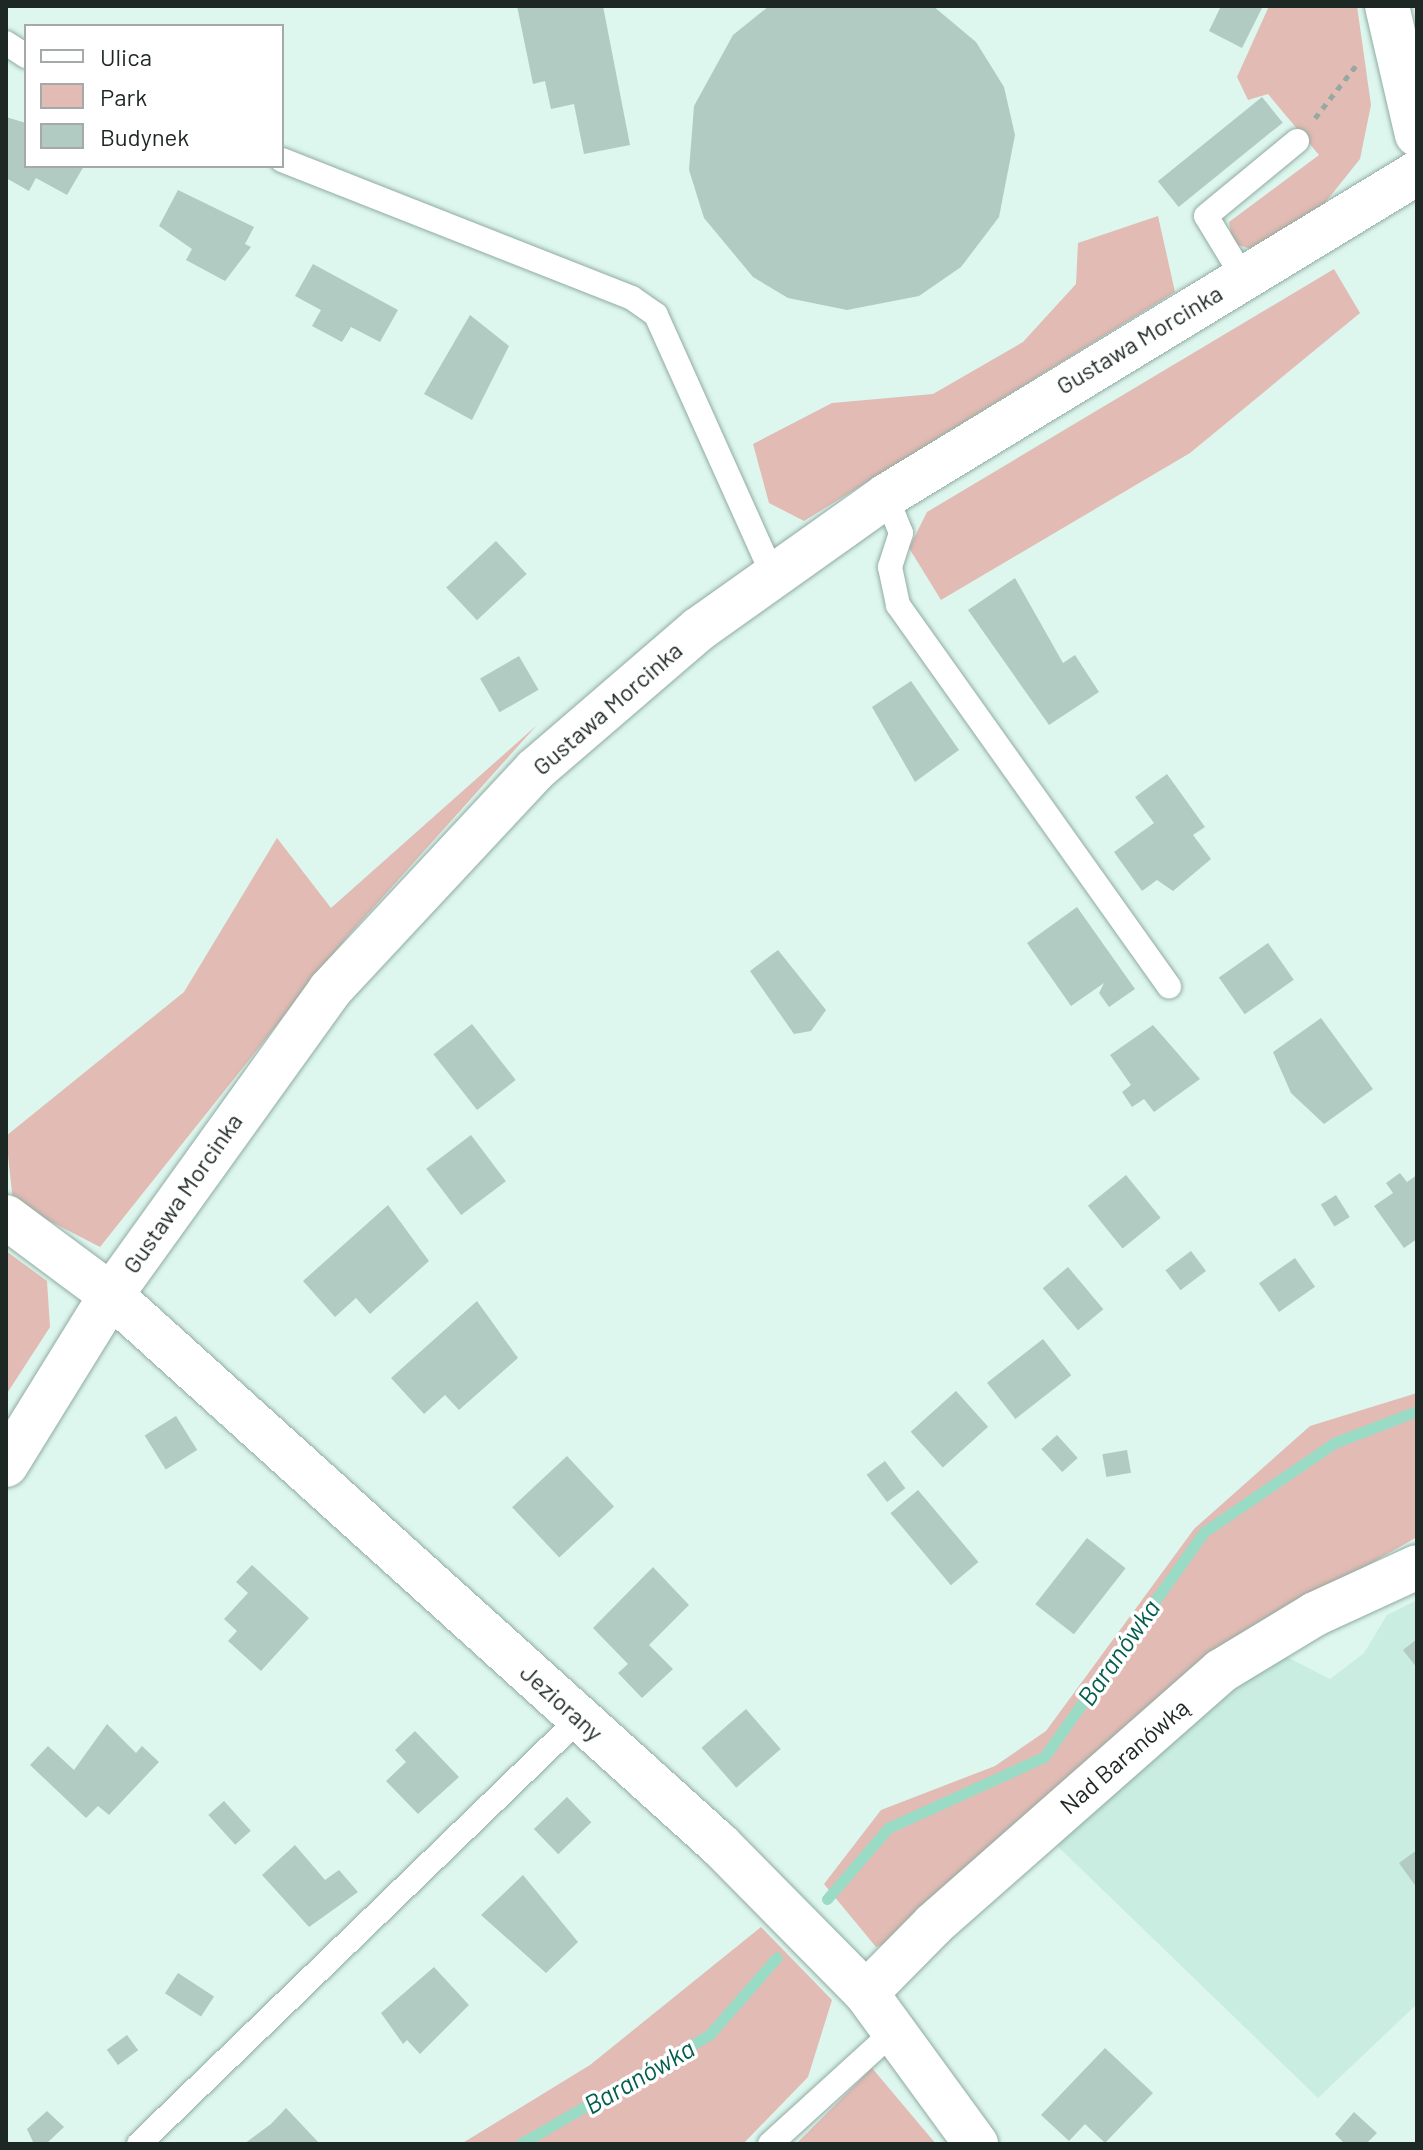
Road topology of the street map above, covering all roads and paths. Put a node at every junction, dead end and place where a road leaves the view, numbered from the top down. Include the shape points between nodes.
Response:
1 (1394, 10) edge
2 (6, 43) edge
3 (24, 55) edge
4 (1362, 59) dead end
5 (1417, 135) edge
6 (1297, 141) joint
7 (284, 161) edge
8 (1417, 173) edge
9 (1243, 277) junction
10 (886, 496) junction
11 (773, 575) junction
12 (1169, 986) dead end
13 (6, 1217) edge
14 (111, 1295) junction
15 (6, 1465) edge
16 (1417, 1567) edge
17 (580, 1718) junction
18 (866, 1993) junction
19 (893, 2032) junction
20 (139, 2144) edge
21 (770, 2144) edge
22 (976, 2144) edge

1 - 5 street
2 - 3 lane
4 - 6 path
6 - 9 lane via 1206,216
7 - 11 lane via 650,310 669,336
8 - 9 street, Gustawa Morcinka
9 - 10 street, Gustawa Morcinka
10 - 11 street, Gustawa Morcinka
10 - 12 lane via 901,533 890,567 898,605
11 - 14 street, Gustawa Morcinka via 558,750 405,904 330,990
13 - 14 street, Jeziorany
14 - 15 street, Gustawa Morcinka
14 - 17 street, Jeziorany
16 - 18 street, Nad Baranówką via 1315,1614 1221,1671 934,1924
17 - 18 street, Jeziorany via 766,1889
17 - 20 lane
18 - 19 street, Jeziorany
19 - 21 lane
19 - 22 street, Jeziorany

